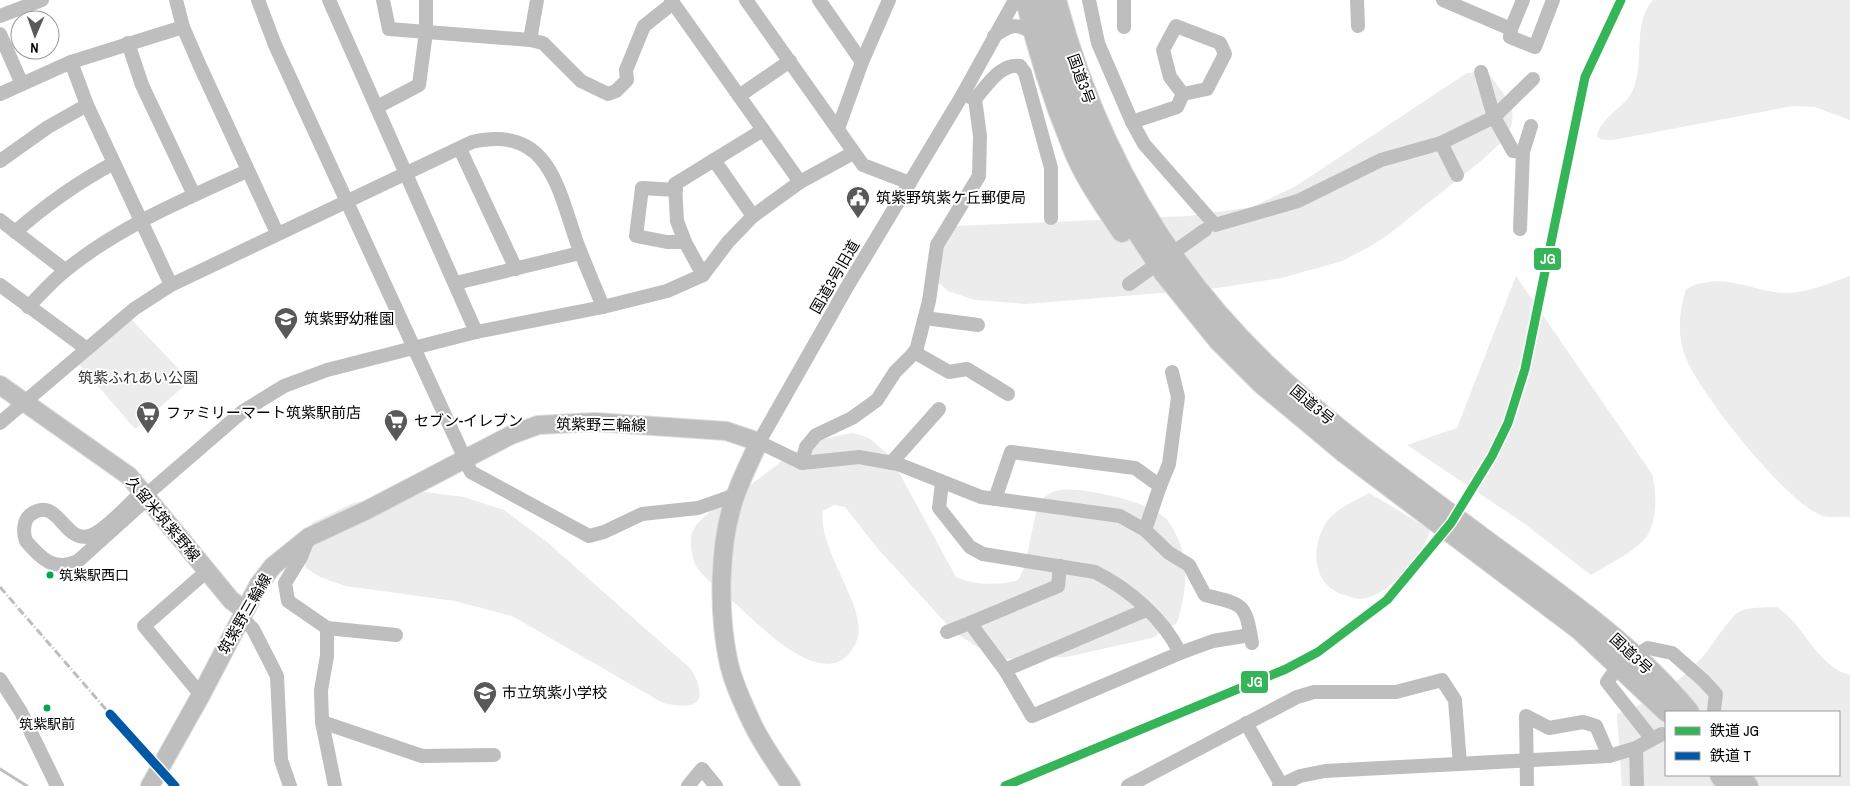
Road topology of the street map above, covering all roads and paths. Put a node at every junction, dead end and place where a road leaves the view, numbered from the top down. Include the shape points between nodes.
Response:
1 (42, 0) edge
2 (176, 0) edge
3 (258, 0) edge
4 (329, 0) edge
5 (383, 0) edge
6 (426, 0) edge
7 (537, 0) edge
8 (746, 0) edge
9 (819, 0) edge
10 (889, 0) edge
11 (1015, 0) edge
12 (1026, 0) edge
13 (1040, 0) edge
14 (1056, 0) edge
15 (1068, 0) edge
16 (1089, 0) edge
17 (1124, 0) edge
18 (1357, 0) edge
19 (1443, 0) edge
20 (1523, 0) edge
21 (1553, 0) edge
22 (672, 2) edge
23 (0, 16) edge
24 (1358, 26) dead end
25 (184, 27) junction
26 (1124, 27) dead end
27 (1511, 29) junction
28 (426, 32) junction
29 (0, 34) edge
30 (1050, 35) junction
31 (993, 37) junction
32 (530, 40) junction
33 (128, 42) junction
34 (790, 61) junction
35 (71, 62) junction
36 (862, 62) junction
37 (1481, 72) dead end
38 (1533, 78) dead end
39 (22, 84) junction
40 (0, 94) edge
41 (1183, 94) junction
42 (739, 96) junction
43 (969, 97) junction
44 (87, 105) junction
45 (377, 107) junction
46 (1494, 116) junction
47 (1132, 122) junction
48 (1531, 126) dead end
49 (838, 129) junction
50 (763, 130) junction
51 (1441, 142) junction
52 (460, 149) junction
53 (1523, 152) junction
54 (853, 153) junction
55 (714, 160) junction
56 (0, 161) edge
57 (114, 163) junction
58 (247, 171) junction
59 (406, 173) junction
60 (1457, 175) dead end
61 (800, 182) junction
62 (910, 183) junction
63 (676, 190) junction
64 (194, 196) junction
65 (348, 202) junction
66 (753, 216) junction
67 (1051, 218) dead end
68 (141, 219) junction
69 (0, 220) edge
70 (1210, 227) junction
71 (1520, 229) dead end
72 (15, 232) junction
73 (277, 233) junction
74 (685, 242) junction
75 (580, 253) junction
76 (65, 270) junction
77 (516, 270) junction
78 (703, 275) junction
79 (456, 283) junction
80 (1129, 284) dead end
81 (0, 285) edge
82 (171, 285) junction
83 (28, 307) junction
84 (603, 307) junction
85 (925, 318) junction
86 (978, 325) dead end
87 (476, 332) junction
88 (87, 348) junction
89 (414, 348) junction
90 (914, 352) junction
91 (1172, 372) dead end
92 (0, 385) edge
93 (1008, 394) dead end
94 (25, 402) junction
95 (1314, 408) junction
96 (939, 409) dead end
97 (0, 423) edge
98 (759, 442) junction
99 (466, 459) junction
100 (802, 463) junction
101 (891, 463) junction
102 (942, 483) junction
103 (1160, 486) junction
104 (146, 494) junction
105 (735, 495) junction
106 (995, 499) junction
107 (1145, 530) junction
108 (309, 537) junction
109 (1060, 566) junction
110 (207, 571) junction
111 (1146, 610) junction
112 (243, 614) junction
113 (970, 622) junction
114 (327, 628) junction
115 (946, 632) dead end
116 (396, 635) dead end
117 (1180, 653) junction
118 (1627, 661) junction
119 (1005, 670) junction
120 (0, 679) edge
121 (202, 695) junction
122 (1714, 710) dead end
123 (1666, 711) edge
124 (1689, 711) edge
125 (322, 722) junction
126 (1246, 723) junction
127 (1636, 748) junction
128 (494, 755) dead end
129 (1609, 756) junction
130 (1526, 761) junction
131 (1460, 764) junction
132 (57, 786) edge
133 (150, 786) edge
134 (290, 786) edge
135 (335, 786) edge
136 (688, 786) edge
137 (716, 786) edge
138 (792, 786) edge
139 (1128, 786) edge
140 (1280, 786) edge
141 (1527, 786) edge
142 (1637, 786) edge

1 - 23 street
2 - 25 street
3 - 65 street
4 - 45 street
5 - 28 street via 389,29
6 - 28 street
7 - 32 street
8 - 34 street
9 - 36 street
10 - 36 street
11 - 31 street, 国道3号旧道
12 - 30 highway
13 - 30 highway, 国道3号
14 - 30 highway, 国道3号
15 - 95 highway via 1089,66 1129,162 1169,229 1241,324 1274,358
16 - 47 street via 1098,43
17 - 26 street
18 - 24 street
19 - 27 street
20 - 27 street
21 - 27 street via 1535,47 1510,37
22 - 32 street via 644,26 626,70 626,80 616,91 608,94 581,81 543,43
22 - 42 street
25 - 33 street
25 - 58 street
28 - 32 street
28 - 45 street via 419,85
29 - 39 street
30 - 31 street via 1022,25 1008,27
30 - 95 highway, 国道3号 via 1138,204 1179,263 1234,331
30 - 118 highway, 国道3号 via 1084,133 1123,210 1164,273 1220,341 1261,383 1389,487 1580,630
31 - 43 street, 国道3号旧道
33 - 35 street
33 - 64 street via 142,85
34 - 42 street
34 - 49 street
35 - 39 street
35 - 44 street
36 - 49 street
37 - 46 street
38 - 46 street
39 - 40 street
41 - 41 street via 1170,77 1163,50 1176,26 1220,43 1225,54 1207,89
41 - 47 street via 1177,107
42 - 50 street
43 - 62 street, 国道3号旧道
43 - 67 street via 1003,68 1020,66 1025,73 1051,168
43 - 85 street via 980,136 979,176 936,245
44 - 56 street via 48,127
44 - 57 street
45 - 59 street
46 - 51 street
46 - 53 street via 1513,151
47 - 70 street via 1144,144
48 - 53 street
49 - 54 street
50 - 55 street
50 - 61 street
51 - 60 street
51 - 70 street via 1380,160 1298,201
52 - 59 street
52 - 75 street via 489,138 509,138 530,148 556,180
52 - 77 street
53 - 71 street
54 - 61 street
54 - 62 street via 863,165
55 - 63 street via 675,184
55 - 66 street
57 - 68 street
57 - 72 street via 83,179
58 - 64 street
58 - 73 street
59 - 65 street
59 - 79 street
61 - 66 street
62 - 98 street, 国道3号旧道
63 - 74 street via 677,221
63 - 74 street via 642,188 636,236
64 - 68 street
65 - 73 street
65 - 89 street
66 - 78 street
68 - 76 street
68 - 82 street
69 - 72 street
70 - 80 street, bridge
72 - 76 street
73 - 82 street
74 - 78 street
75 - 77 street
75 - 84 street
76 - 83 street
77 - 79 street
78 - 84 street via 667,291
79 - 87 street
81 - 83 street
82 - 88 street via 134,308
83 - 88 street
84 - 87 street
85 - 86 street
85 - 90 street
87 - 89 street
88 - 94 street
89 - 99 street
89 - 104 street via 326,370 284,386 242,412
90 - 93 street via 949,372 967,369
90 - 100 street via 895,372 877,400 852,418 816,434 806,447
91 - 103 street via 1178,397 1169,464
92 - 94 main road, 久留米筑紫野線
94 - 97 street
94 - 104 main road, 久留米筑紫野線 via 130,476
95 - 118 highway, 国道3号 via 1395,473 1592,619
96 - 101 street
98 - 99 main road, 筑紫野三輪線 via 726,431 567,422 529,428
98 - 100 street
98 - 105 main road
99 - 105 street via 471,472 589,536 642,514 698,508
99 - 108 main road, 筑紫野三輪線
100 - 101 street via 859,457
101 - 102 street
102 - 106 street
102 - 109 street via 939,508 970,547 983,554
103 - 106 street via 1135,468 1011,452
103 - 107 street
104 - 104 street via 78,561 71,564 62,566 47,562 26,541 27,518 41,509 51,512 74,534 90,536
104 - 110 main road, 久留米筑紫野線
105 - 138 main road via 726,528 722,578 729,665 754,726
106 - 107 street via 1120,516
107 - 117 street via 1168,553 1189,565 1205,595 1238,603 1246,613 1251,639 1213,641
108 - 112 main road, 筑紫野三輪線 via 273,566
108 - 114 street via 285,583 288,602
109 - 111 street via 1095,572 1110,580
109 - 113 street via 1058,586
110 - 112 main road, 久留米筑紫野線
110 - 121 street via 144,626
111 - 117 street via 1160,620
111 - 119 street
112 - 121 main road, 筑紫野三輪線
112 - 134 street via 277,676 281,760
113 - 115 street
113 - 119 street
114 - 116 street
114 - 125 street via 327,656 321,690
117 - 119 street via 1032,716
118 - 122 street via 1648,648 1672,653 1716,694
118 - 123 highway, 国道3号
118 - 124 highway, 国道3号
118 - 127 street via 1607,682 1657,737
120 - 132 street via 21,712
121 - 133 main road, 筑紫野三輪線
125 - 128 street via 422,756
125 - 135 street
126 - 131 street via 1296,697 1314,692 1396,692 1442,680 1455,700
126 - 139 street
126 - 140 street
127 - 129 street
127 - 142 street
129 - 130 street
129 - 130 street via 1596,726 1583,722 1549,728 1526,716
130 - 131 street
130 - 141 street
131 - 140 street via 1325,771 1300,776
136 - 137 street via 702,769

